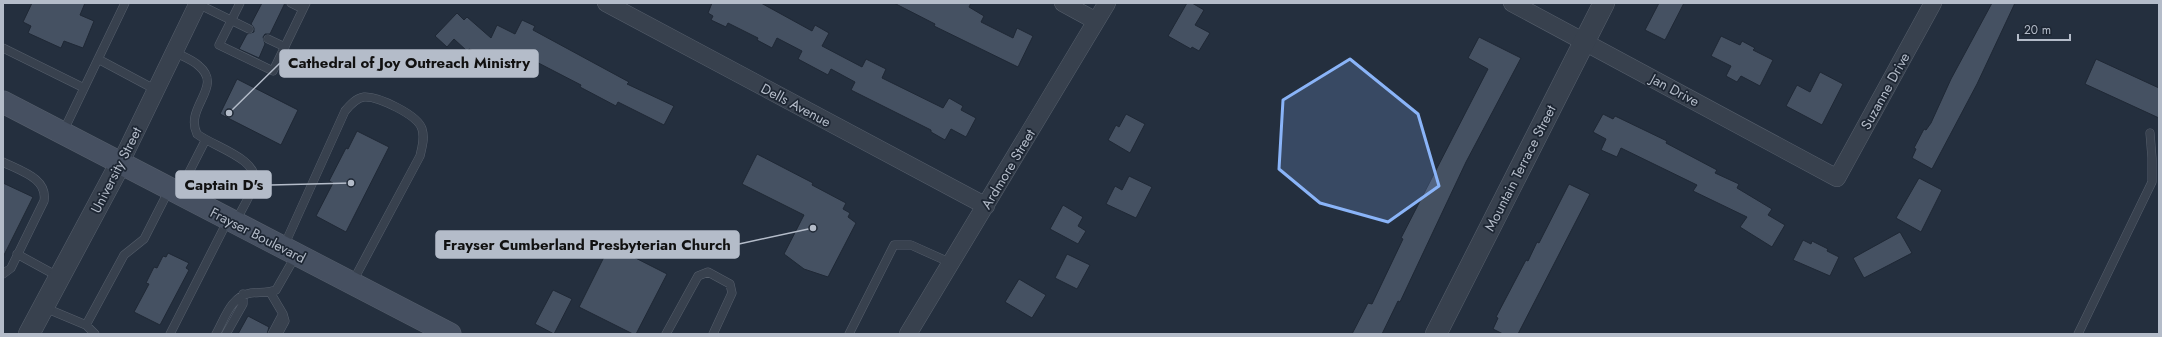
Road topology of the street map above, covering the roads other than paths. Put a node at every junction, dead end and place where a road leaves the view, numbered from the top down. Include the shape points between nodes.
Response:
1 (125, 3) edge
2 (240, 3) edge
3 (291, 3) edge
4 (606, 3) edge
5 (1063, 3) edge
6 (1107, 3) edge
7 (1512, 3) edge
8 (1604, 3) edge
9 (1933, 3) edge
10 (198, 4) edge
11 (304, 6) edge
12 (231, 21) junction
13 (1096, 21) junction
14 (249, 29) dead end
15 (268, 39) dead end
16 (1584, 41) junction
17 (285, 47) junction
18 (3, 48) edge
19 (174, 52) junction
20 (98, 59) junction
21 (84, 88) junction
22 (156, 90) junction
23 (5, 107) edge
24 (2150, 133) dead end
25 (63, 134) junction
26 (205, 141) junction
27 (3, 162) edge
28 (120, 164) junction
29 (1837, 178) joint
30 (174, 192) junction
31 (986, 206) junction
32 (231, 221) junction
33 (290, 252) junction
34 (17, 254) junction
35 (951, 263) junction
36 (3, 274) edge
37 (59, 277) junction
38 (352, 284) junction
39 (270, 292) junction
40 (243, 294) junction
41 (43, 308) junction
42 (283, 314) junction
43 (86, 325) junction
44 (440, 332) edge
45 (29, 334) edge
46 (96, 334) edge
47 (170, 334) edge
48 (216, 334) edge
49 (226, 334) edge
50 (272, 334) edge
51 (278, 334) edge
52 (666, 334) edge
53 (712, 334) edge
54 (849, 334) edge
55 (908, 334) edge
56 (1436, 334) edge
57 (2078, 334) edge

1 - 20 lane
2 - 12 lane
3 - 11 lane
4 - 31 street, Dells Avenue
5 - 13 street
6 - 13 street, Ardmore Street
7 - 16 street, Jan Drive
8 - 16 street, Mountain Terrace Street
9 - 29 street, Suzanne Drive
10 - 12 lane
10 - 19 street, University Street
11 - 17 lane
12 - 14 lane
12 - 17 lane via 219,45 266,68 273,71
13 - 31 street, Ardmore Street
15 - 17 lane
16 - 29 street, Jan Drive
16 - 56 street, Mountain Terrace Street
18 - 21 lane
19 - 22 street, University Street
19 - 26 lane via 199,65 206,73 207,88 193,118 197,134
20 - 21 lane
20 - 22 lane
21 - 25 lane
22 - 28 street, University Street
23 - 25 main road, Frayser Boulevard
24 - 57 lane via 2152,182
25 - 28 main road, Frayser Boulevard
26 - 30 lane
26 - 32 lane via 243,160 252,167 255,175 254,185
27 - 34 lane via 37,180 45,192 44,201
28 - 30 main road, Frayser Boulevard
28 - 37 street, University Street
30 - 32 main road, Frayser Boulevard
30 - 43 lane via 144,239 124,255
31 - 35 street, Ardmore Street
32 - 33 main road, Frayser Boulevard
32 - 47 lane
33 - 38 main road, Frayser Boulevard
33 - 38 lane via 345,111 354,100 364,97 376,99 400,110 415,119 422,127 424,140 420,156
33 - 39 lane via 281,284
34 - 36 lane via 10,268
34 - 37 lane
35 - 54 lane via 911,245 894,245
35 - 55 street, Ardmore Street
37 - 41 street, University Street
38 - 44 main road, Frayser Boulevard
39 - 40 lane
39 - 42 lane
40 - 48 lane via 235,299
40 - 49 lane via 243,304
41 - 43 lane
41 - 45 street, University Street
42 - 50 lane
42 - 51 lane via 285,321
43 - 46 lane
52 - 53 lane via 698,276 708,272 730,284 732,293

